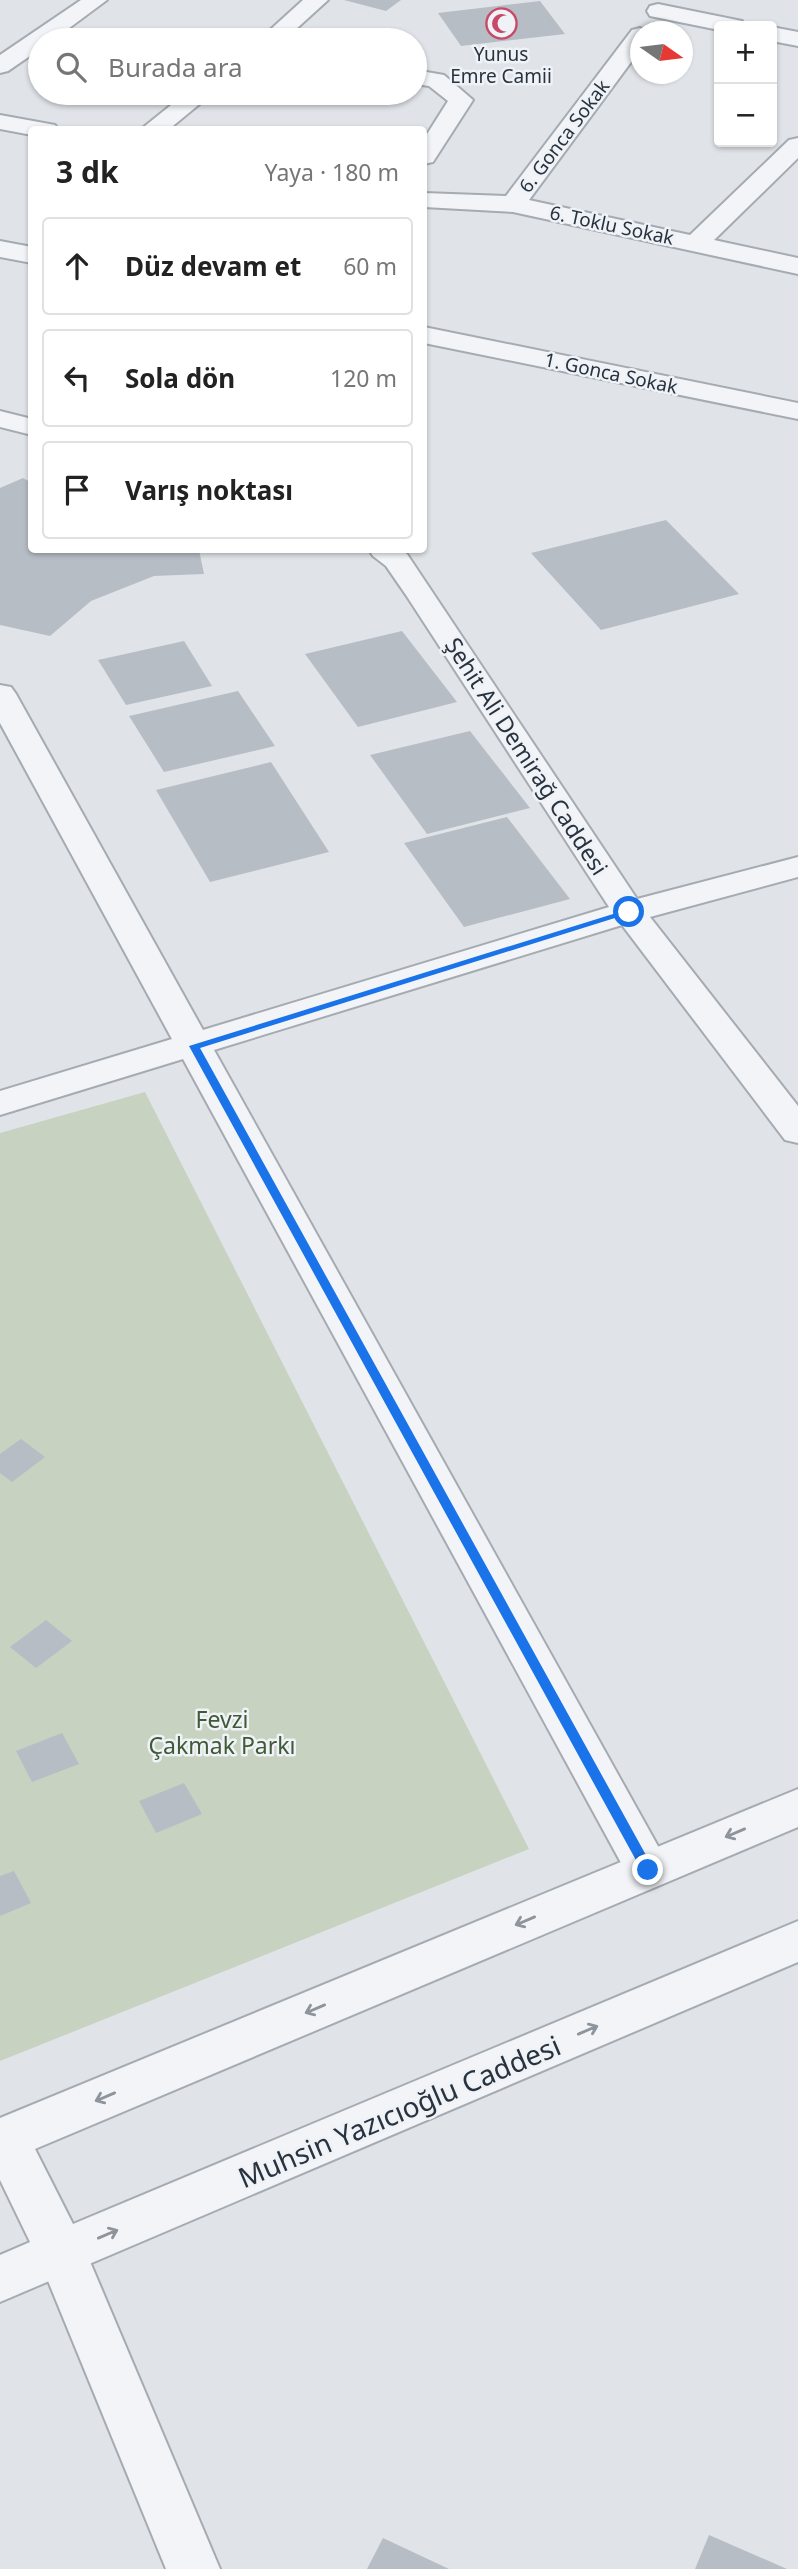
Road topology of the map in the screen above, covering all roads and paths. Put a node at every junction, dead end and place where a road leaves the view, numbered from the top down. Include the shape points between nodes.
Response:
1 (96, 0) edge
2 (317, 0) edge
3 (662, 6) edge
4 (651, 21) edge
5 (716, 21) edge
6 (55, 28) edge
7 (284, 28) edge
8 (777, 35) edge
9 (798, 39) edge
10 (28, 47) edge
11 (630, 49) edge
12 (0, 66) edge
13 (427, 79) edge
14 (185, 105) edge
15 (0, 122) edge
16 (157, 126) edge
17 (28, 127) edge
18 (798, 145) edge
19 (427, 152) edge
20 (427, 200) edge
21 (513, 204) junction
22 (696, 243) junction
23 (0, 249) edge
24 (28, 254) edge
25 (798, 266) edge
26 (427, 336) edge
27 (798, 411) edge
28 (0, 419) edge
29 (28, 426) edge
30 (387, 553) edge
31 (0, 694) edge
32 (798, 867) edge
33 (629, 912) junction
34 (194, 1046) junction
35 (0, 1103) edge
36 (798, 1131) edge
37 (798, 1807) edge
38 (648, 1870) junction
39 (798, 1941) edge
40 (3, 2140) edge
41 (62, 2254) junction
42 (0, 2279) edge
43 (193, 2569) edge

1 - 6 street
2 - 7 street
3 - 4 street, 6. Gonca Sokak
3 - 5 street
8 - 9 street
10 - 12 street
11 - 21 street, 6. Gonca Sokak
13 - 19 street via 436,80 461,100
14 - 16 street
15 - 17 street
18 - 22 street
20 - 21 street, 6. Toklu Sokak
21 - 22 street, 6. Toklu Sokak
22 - 25 street, 6. Toklu Sokak
23 - 24 street
26 - 27 street, 1. Gonca Sokak
28 - 29 street
30 - 33 street, Şehit Ali Demirağ Caddesi via 415,586
31 - 34 street
32 - 33 street
33 - 34 street
33 - 36 street, Şehit Ali Demirağ Caddesi
34 - 35 street
34 - 38 street
37 -> 38 street
38 -> 40 street
41 -> 39 street, Muhsin Yazıcıoğlu Caddesi
40 - 41 street
41 - 42 street, Muhsin Yazıcıoğlu Caddesi
41 - 43 street

